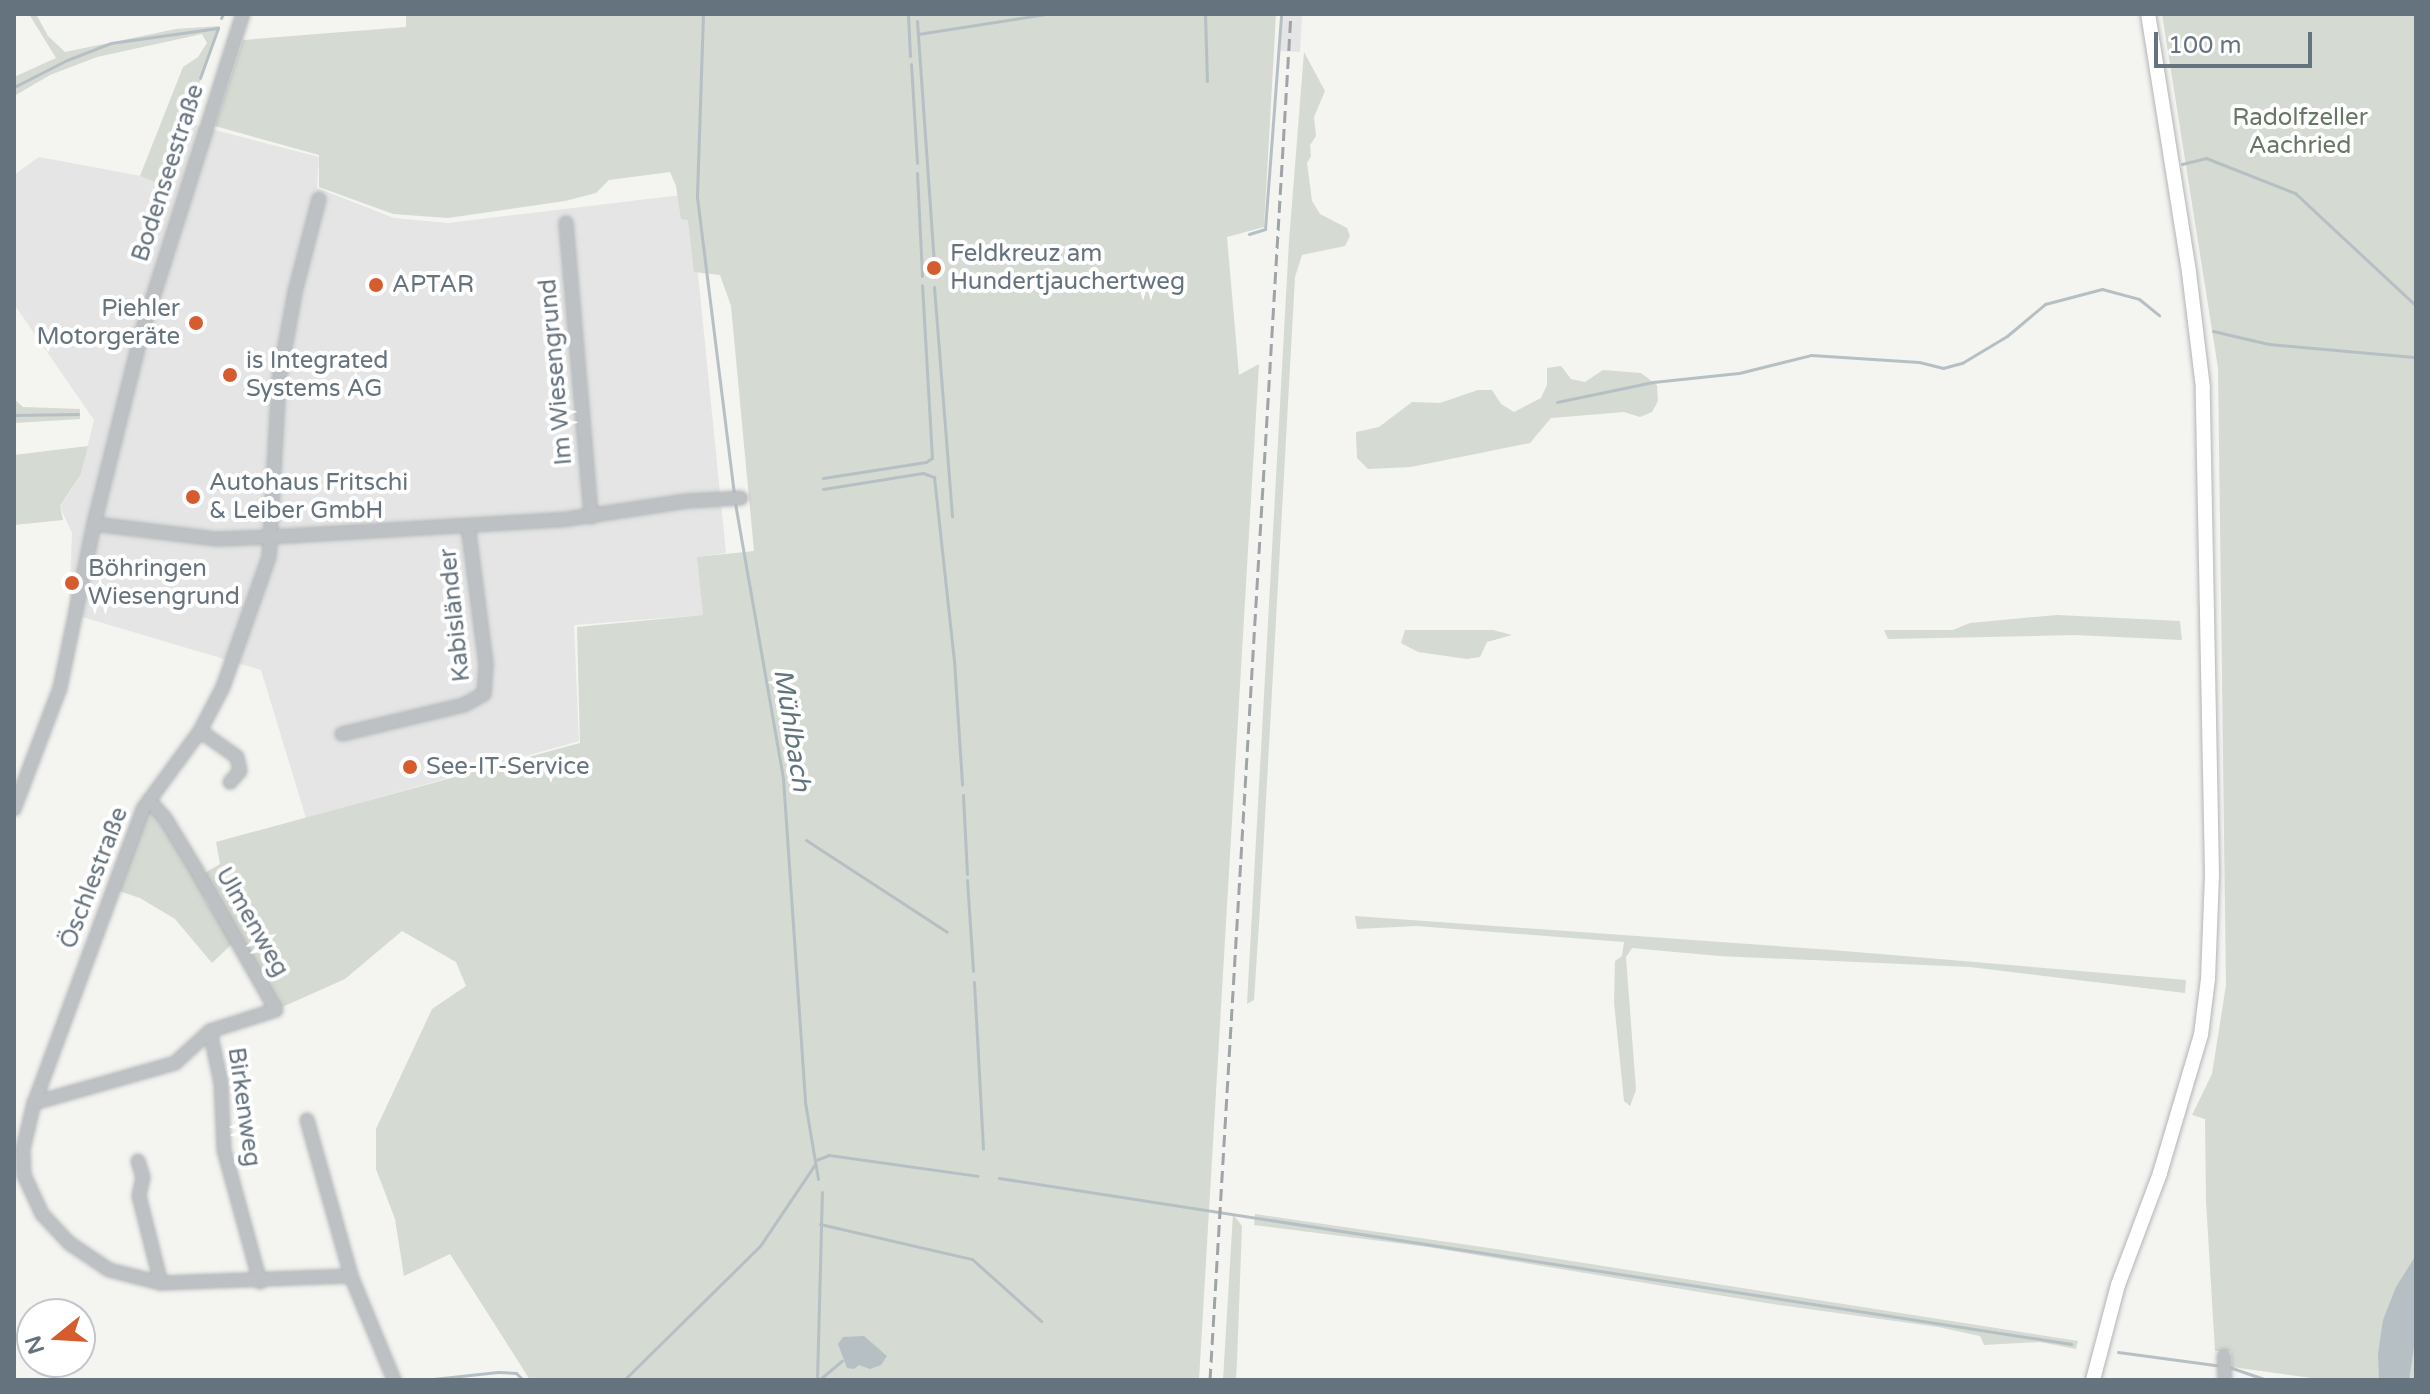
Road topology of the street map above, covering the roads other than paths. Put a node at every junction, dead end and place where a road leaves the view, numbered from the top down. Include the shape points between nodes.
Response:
1 (243, 14) edge
2 (2148, 14) edge
3 (319, 199) dead end
4 (566, 223) dead end
5 (736, 499) dead end
6 (591, 517) junction
7 (94, 524) junction
8 (468, 526) junction
9 (271, 537) junction
10 (200, 731) junction
11 (342, 734) dead end
12 (230, 782) dead end
13 (149, 800) junction
14 (14, 809) edge
15 (210, 1031) junction
16 (34, 1103) junction
17 (307, 1120) dead end
18 (138, 1161) dead end
19 (351, 1276) junction
20 (260, 1282) junction
21 (161, 1283) junction
22 (2224, 1358) dead end
23 (2225, 1377) edge
24 (394, 1380) edge
25 (2093, 1380) edge

1 - 7 street, Bodenseestraße via 155,287
2 - 25 main road via 2203,388 2212,875 2208,979 2201,1035 2160,1173 2118,1285
3 - 9 street, Öschlestraße via 279,380
4 - 6 street, Im Wiesengrund
5 - 6 street via 687,501
6 - 8 street
7 - 9 street via 217,539
7 - 14 street, Bodenseestraße via 60,688
8 - 9 street
8 - 11 street, Kabisländer via 486,664 484,694 464,705
9 - 10 street, Öschlestraße via 242,639
10 - 12 street via 237,757 240,771
10 - 13 street, Öschlestraße
13 - 15 street, Ulmenweg via 196,869 276,1010
13 - 16 street, Öschlestraße
15 - 16 street via 175,1063
15 - 20 street, Birkenweg via 221,1083 224,1150
16 - 21 street, Öschlestraße via 23,1149 24,1175 42,1214 94,1262
17 - 19 street
18 - 21 street via 143,1177 139,1196
19 - 20 street, Öschlestraße
19 - 24 street
20 - 21 street, Öschlestraße
22 - 23 street

